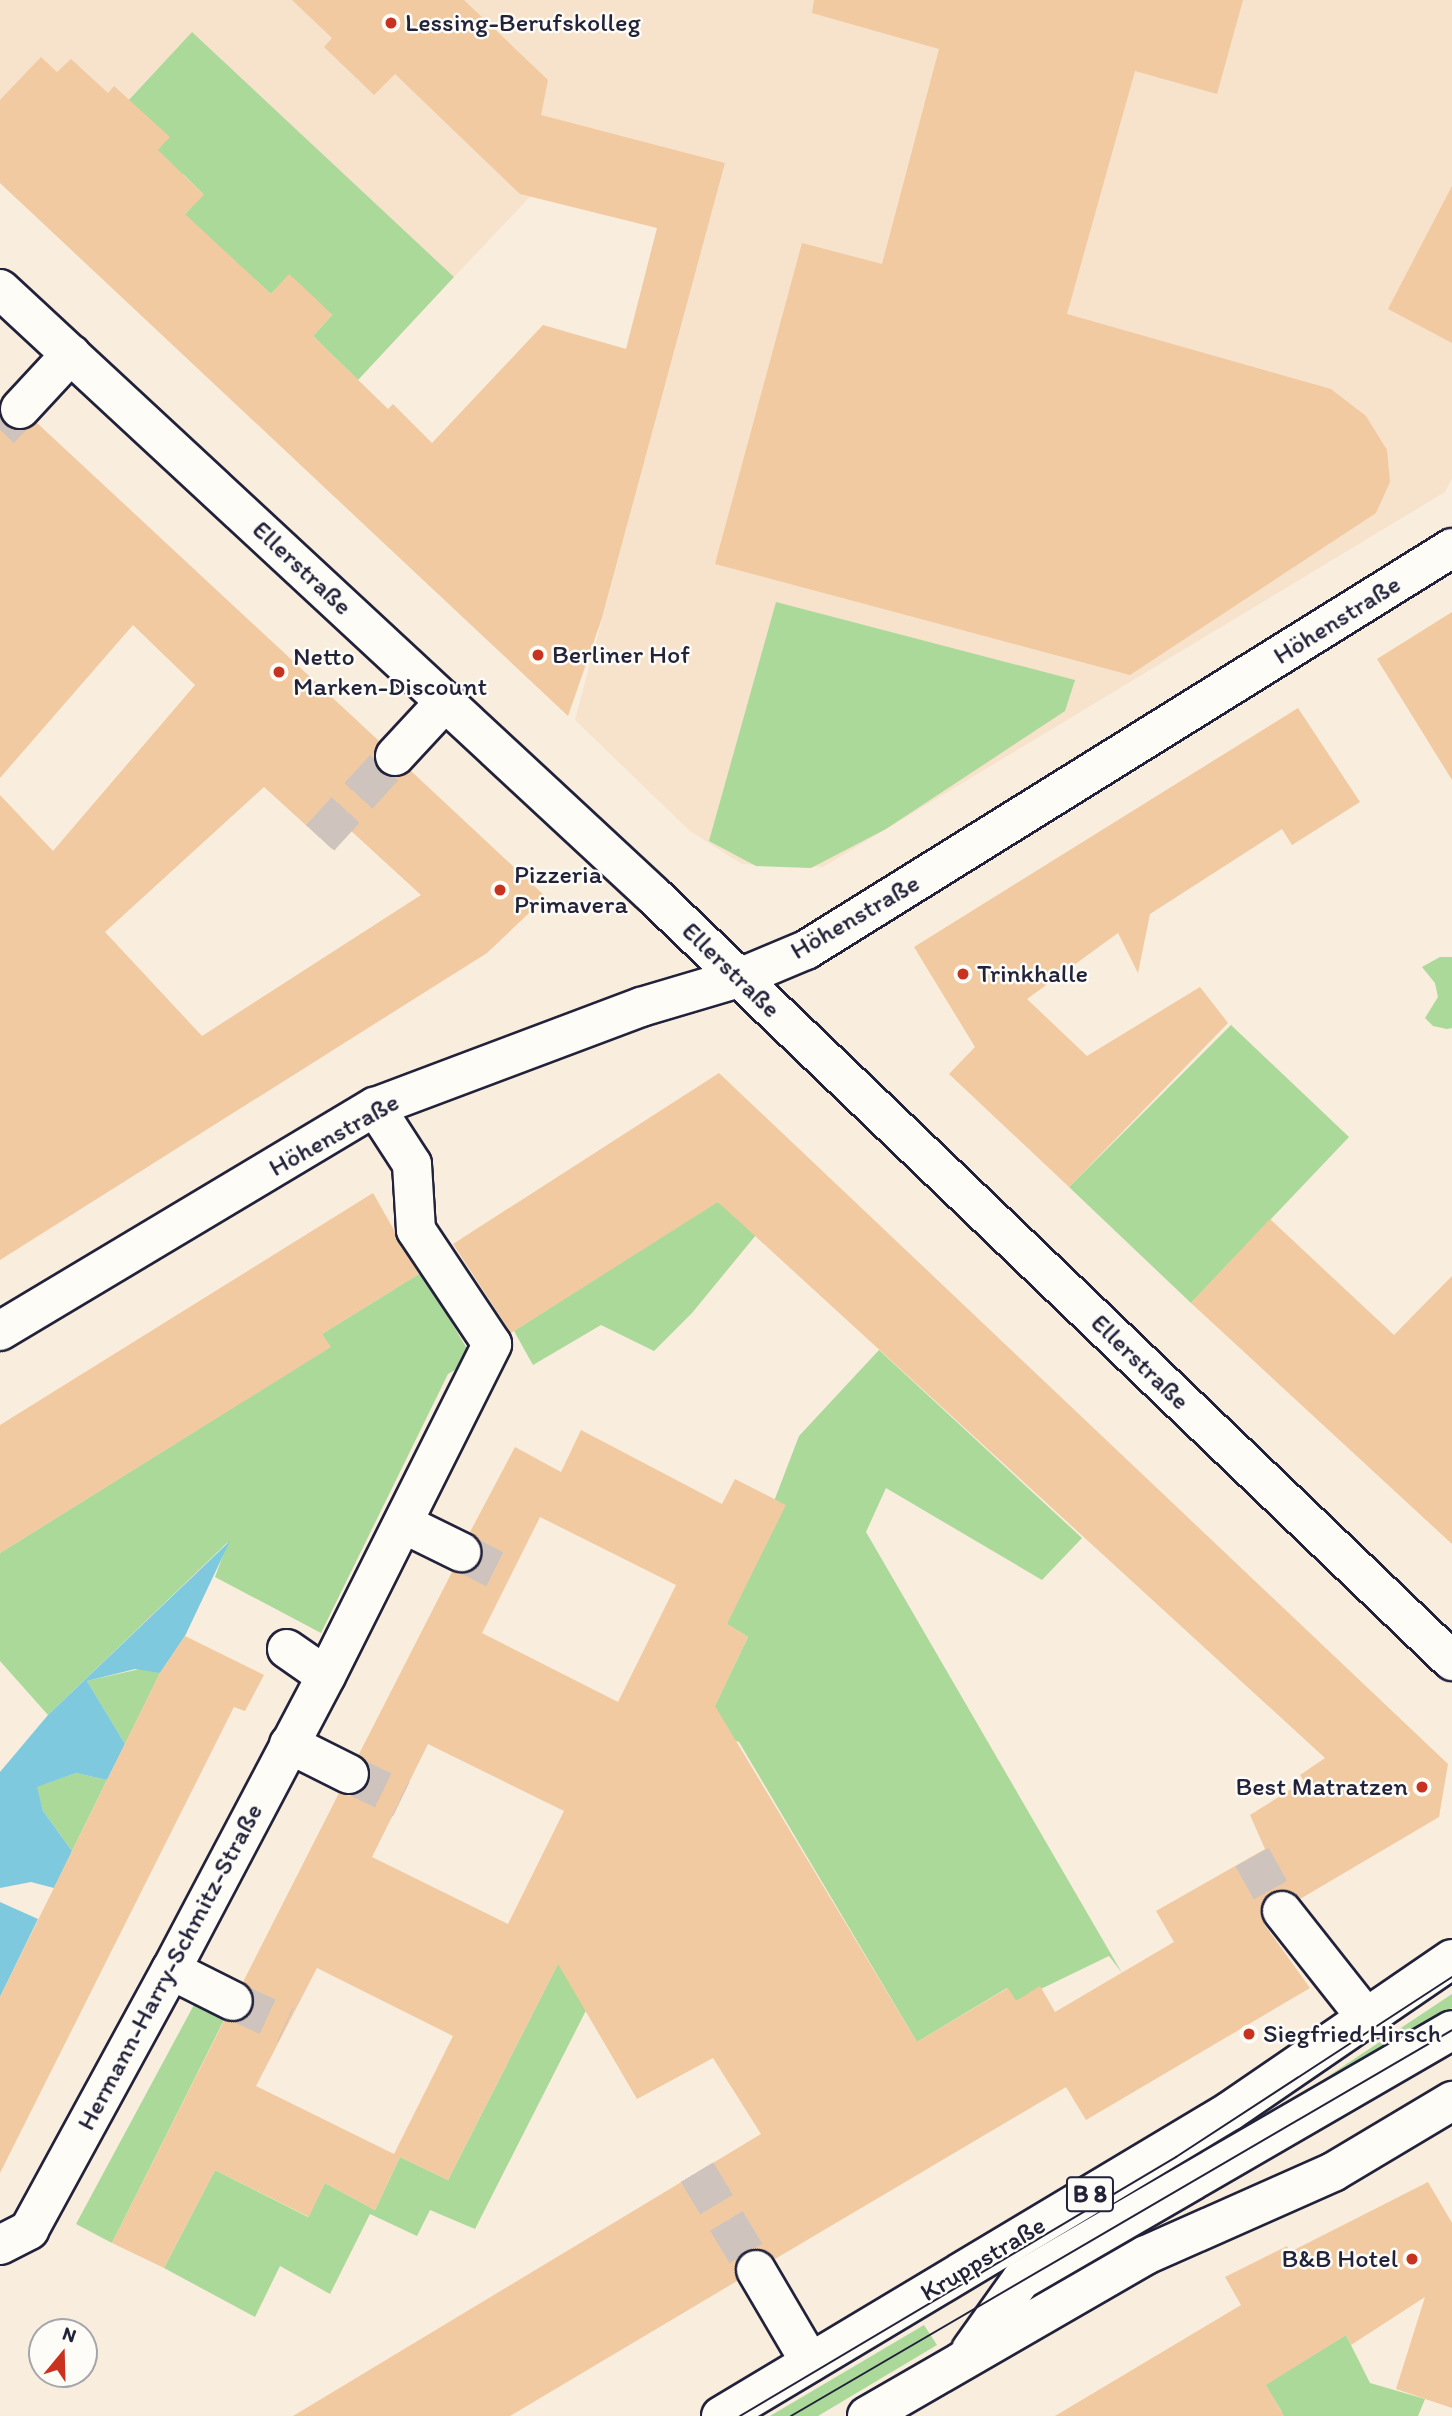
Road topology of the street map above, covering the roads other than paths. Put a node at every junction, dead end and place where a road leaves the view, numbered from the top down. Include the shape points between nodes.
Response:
1 (0, 289) edge
2 (61, 345) junction
3 (11, 399) tunnel mouth
4 (1452, 548) edge
5 (446, 701) junction
6 (395, 756) tunnel mouth
7 (739, 978) junction
8 (375, 1107) junction
9 (0, 1331) edge
10 (404, 1524) junction
11 (461, 1552) tunnel mouth
12 (287, 1649) dead end
13 (1452, 1661) edge
14 (327, 1676) junction
15 (289, 1744) junction
16 (349, 1774) tunnel mouth
17 (1282, 1911) tunnel mouth
18 (1452, 1959) edge
19 (172, 1970) junction
20 (233, 2001) tunnel mouth
21 (1368, 2020) junction
22 (1452, 2030) edge
23 (1452, 2101) edge
24 (0, 2245) edge
25 (756, 2270) tunnel mouth
26 (963, 2361) junction
27 (810, 2362) junction
28 (721, 2416) edge
29 (867, 2416) edge

1 - 2 street, Ellerstraße
2 - 3 street
2 - 5 street, Ellerstraße
4 - 7 street, Höhenstraße via 806,950
5 - 6 street
5 - 7 street, Ellerstraße
7 - 8 street, Höhenstraße via 641,1007
7 - 13 street, Ellerstraße
8 - 9 street, Höhenstraße
8 - 10 street, Hermann-Harry-Schmitz-Straße via 412,1164 416,1230 492,1344
10 - 11 street
10 - 14 street, Hermann-Harry-Schmitz-Straße
12 - 14 street
14 - 15 street, Hermann-Harry-Schmitz-Straße
15 - 16 street
15 - 19 street, Hermann-Harry-Schmitz-Straße
17 - 21 street
18 - 21 street, Kruppstraße / B 8
19 - 20 street
19 - 24 street, Hermann-Harry-Schmitz-Straße via 29,2230
21 - 27 street, Kruppstraße / B 8 via 1230,2111
22 - 26 street, Kruppstraße via 1021,2280
23 - 26 street, Kruppstraße via 1333,2172 1146,2255
25 - 27 street
26 - 29 street, Kruppstraße
27 - 28 street, Kruppstraße / B 8

